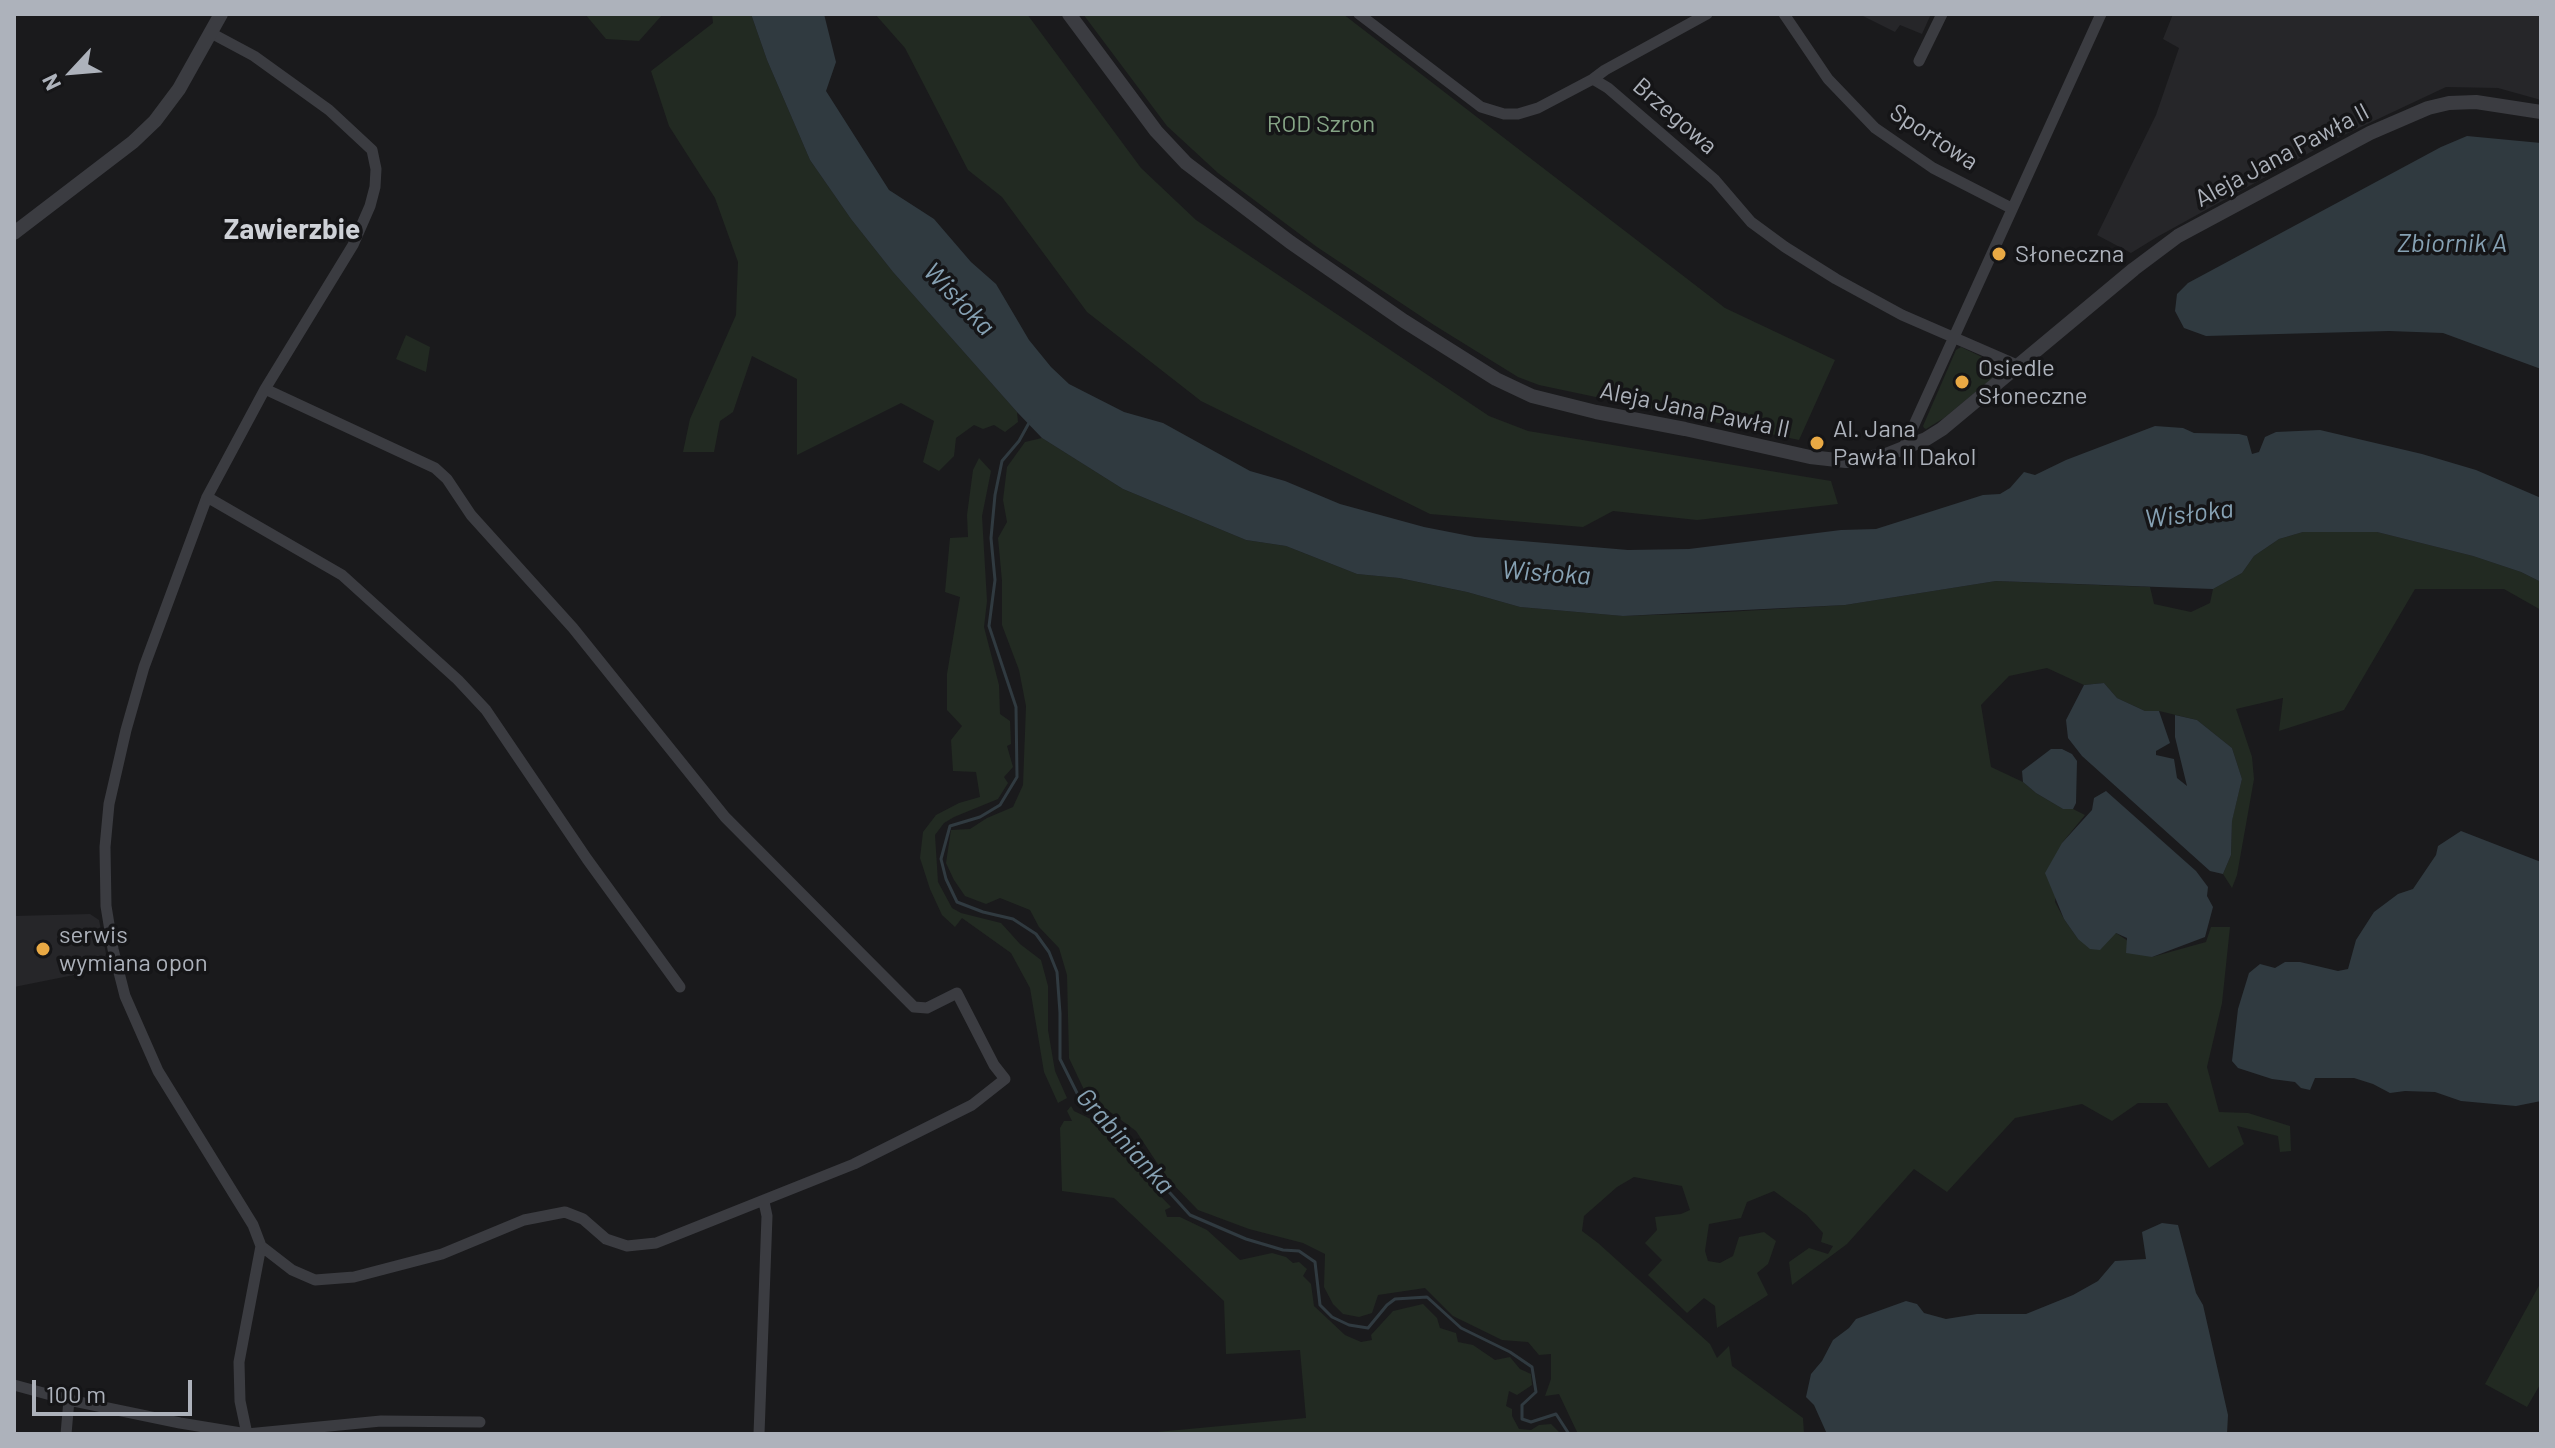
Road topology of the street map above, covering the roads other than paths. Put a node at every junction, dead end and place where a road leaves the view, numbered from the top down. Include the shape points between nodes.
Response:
1 (221, 14) edge
2 (1069, 14) edge
3 (1359, 14) edge
4 (1707, 14) edge
5 (1784, 14) edge
6 (1942, 14) edge
7 (2101, 14) edge
8 (211, 33) junction
9 (1919, 61) dead end
10 (1593, 79) junction
11 (2541, 112) edge
12 (2011, 208) junction
13 (14, 233) edge
14 (1953, 337) junction
15 (2017, 365) junction
16 (265, 389) junction
17 (1903, 449) junction
18 (207, 497) junction
19 (680, 987) dead end
20 (764, 1202) junction
21 (261, 1246) junction
22 (14, 1385) edge
23 (69, 1400) junction
24 (480, 1422) dead end
25 (180, 1429) edge
26 (66, 1434) edge
27 (247, 1434) edge
28 (759, 1434) edge

1 - 8 street
2 - 17 street, Aleja Jana Pawła II via 1186,163 1303,251 1496,379 1532,396 1596,412 1810,457 1846,461
3 - 10 street via 1481,107 1504,114 1538,108
4 - 10 street
5 - 12 street, Sportowa via 1828,79 1875,128 1933,168
6 - 9 street
7 - 12 street
8 - 13 street via 155,121
8 - 16 street via 254,56 329,110 363,139 375,160 375,187 353,245
10 - 14 street, Brzegowa via 1715,180 1751,222 1785,247 1902,315
11 - 15 street, Aleja Jana Pawła II via 2449,103 2370,133 2178,236
12 - 14 street
14 - 15 street
14 - 17 street
15 - 17 street, Aleja Jana Pawła II via 1942,429
16 - 18 street
16 - 20 street via 435,468 725,817 914,1007 927,1008 957,993 1005,1079 972,1105
18 - 19 street via 342,575 458,680 486,710
18 - 21 street via 126,730 109,804 106,906 125,996 158,1071
20 - 21 street via 656,1243 627,1246 565,1212 524,1220 442,1254 354,1277 315,1280
20 - 28 street
21 - 27 street via 239,1362
22 - 23 street
23 - 25 street
23 - 26 street
24 - 27 street via 381,1421
25 - 27 street

